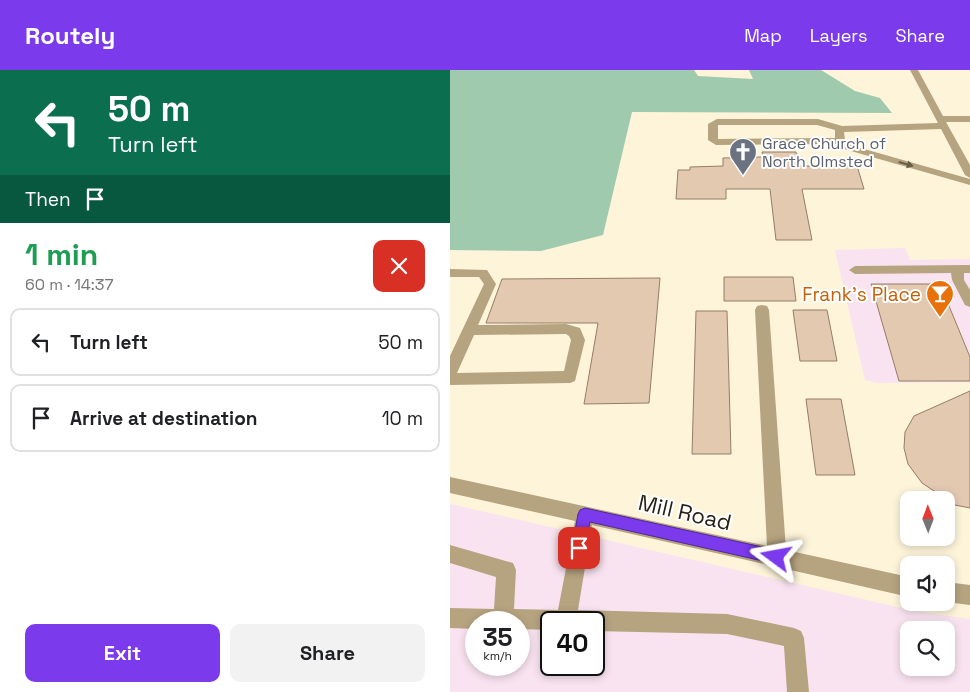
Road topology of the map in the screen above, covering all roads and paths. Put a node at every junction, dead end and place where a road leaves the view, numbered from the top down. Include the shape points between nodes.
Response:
1 (914, 70) edge
2 (970, 119) edge
3 (942, 123) junction
4 (841, 129) junction
5 (840, 141) junction
6 (970, 175) edge
7 (970, 182) edge
8 (963, 269) edge
9 (854, 270) dead end
10 (450, 274) edge
11 (970, 302) edge
12 (762, 310) dead end
13 (469, 330) junction
14 (450, 372) edge
15 (450, 379) edge
16 (450, 484) edge
17 (585, 514) junction
18 (450, 554) edge
19 (776, 557) junction
20 (900, 585) edge
21 (955, 593) edge
22 (970, 595) edge
23 (504, 611) edge
24 (568, 611) edge
25 (450, 618) edge
26 (465, 618) edge
27 (605, 621) edge
28 (798, 692) edge

1 - 3 street
2 - 3 street
3 - 4 street
3 - 6 street
4 - 5 street via 838,134
4 - 5 street via 818,122 713,124 713,140 716,142
5 -> 7 street via 847,147
8 - 9 street
8 - 11 street via 958,280
10 - 13 street via 483,273 490,284
12 - 19 street
13 - 14 street
13 - 15 street via 566,329 575,332 578,340 570,377
16 - 17 street, Mill Road
17 - 19 street, Mill Road
17 - 24 street
18 - 23 street via 506,570
19 - 20 street, Mill Road
21 - 22 street
25 - 26 street
27 - 28 street via 727,624 794,638

